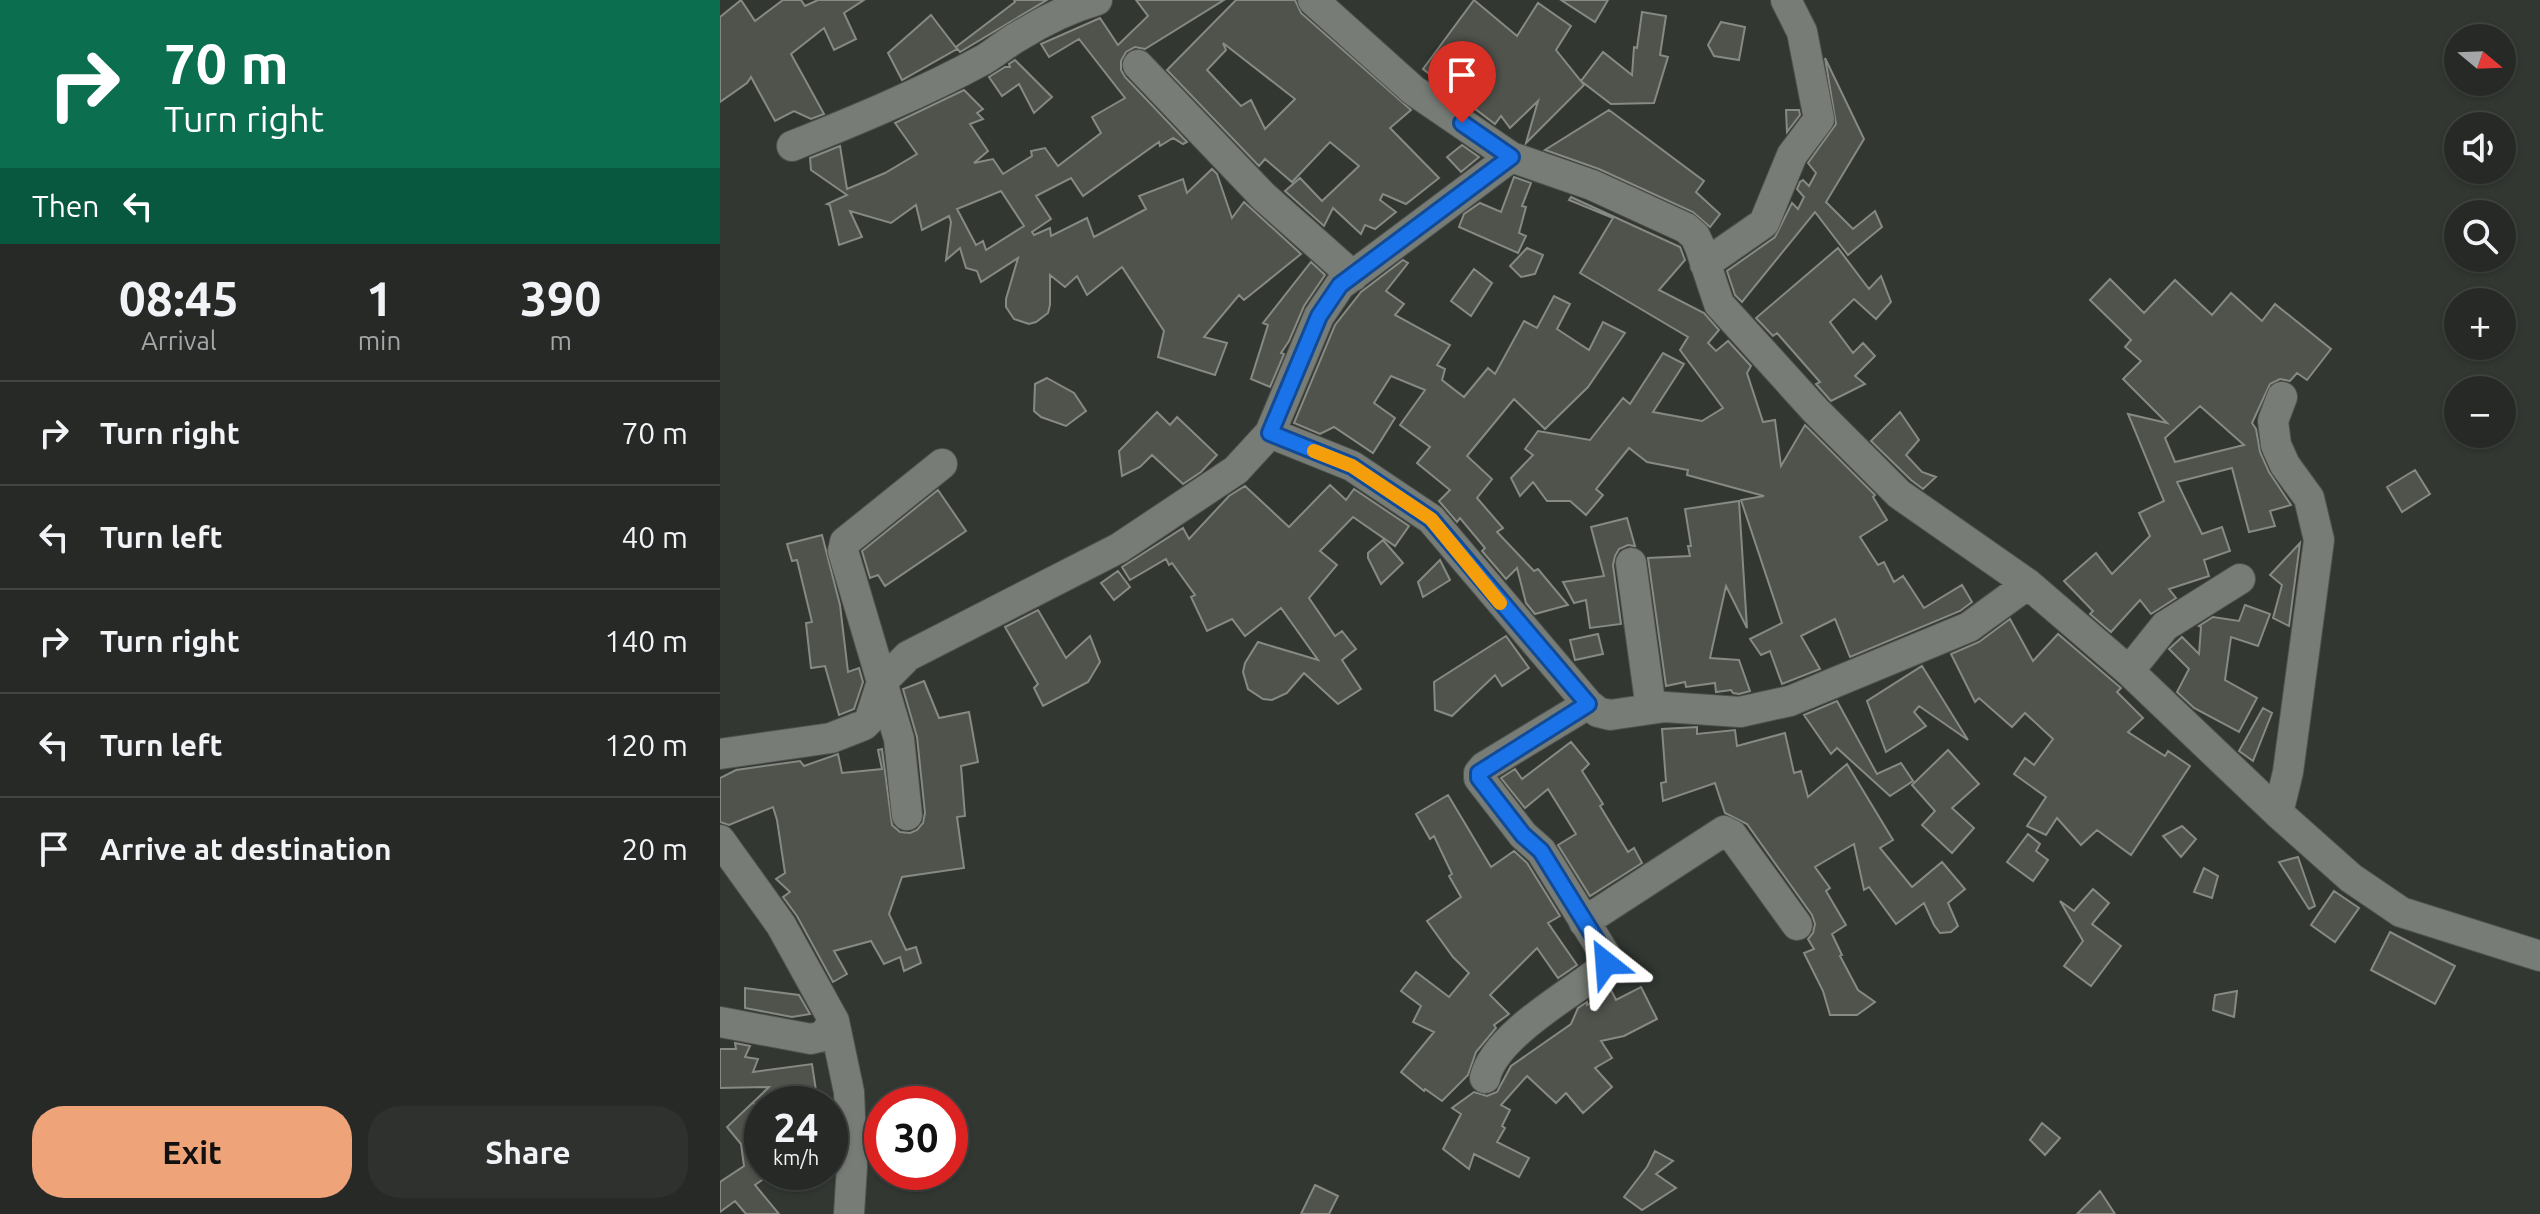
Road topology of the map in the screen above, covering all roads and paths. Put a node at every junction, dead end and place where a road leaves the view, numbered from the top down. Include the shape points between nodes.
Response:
1 (1097, 0) edge
2 (1313, 0) edge
3 (1786, 0) edge
4 (1138, 65) dead end
5 (792, 146) dead end
6 (1511, 157) junction
7 (1705, 264) junction
8 (1353, 276) junction
9 (2282, 397) dead end
10 (1270, 433) junction
11 (942, 464) dead end
12 (1631, 563) dead end
13 (2240, 579) dead end
14 (2028, 584) junction
15 (2129, 671) junction
16 (882, 682) junction
17 (1588, 704) junction
18 (1651, 709) junction
19 (720, 754) edge
20 (2278, 813) junction
21 (907, 815) dead end
22 (720, 840) edge
23 (1584, 922) junction
24 (1797, 925) dead end
25 (2540, 956) edge
26 (834, 1021) junction
27 (720, 1022) edge
28 (1485, 1078) dead end
29 (849, 1214) edge

1 - 5 street via 1077,5 911,95
2 - 6 street via 1413,90
3 - 7 street via 1802,32 1819,119 1792,155 1764,223
4 - 8 street via 1263,196
6 - 7 street via 1592,185 1686,228 1695,236
6 - 8 street
7 - 14 street via 1719,304 1899,494
8 - 10 street via 1340,285 1319,316
9 - 20 street via 2273,421 2276,445 2309,498 2319,540
10 - 16 street via 1236,470 1119,548 908,656
10 - 17 street via 1352,466 1431,519
11 - 16 street via 843,546
12 - 18 street
13 - 15 street via 2165,626
14 - 15 street
14 - 18 street via 1969,627 1790,701 1740,712
15 - 20 street
16 - 19 street via 864,725 831,738
16 - 21 street via 899,739
17 - 18 street via 1610,715
17 - 23 street via 1479,773 1523,835 1541,851
20 - 25 street via 2351,878 2401,912
22 - 26 street via 781,925
23 - 24 street via 1724,831
23 - 28 street via 1606,963 1512,1036 1489,1063
26 - 27 street via 823,1036 811,1039
26 - 29 street via 849,1092

